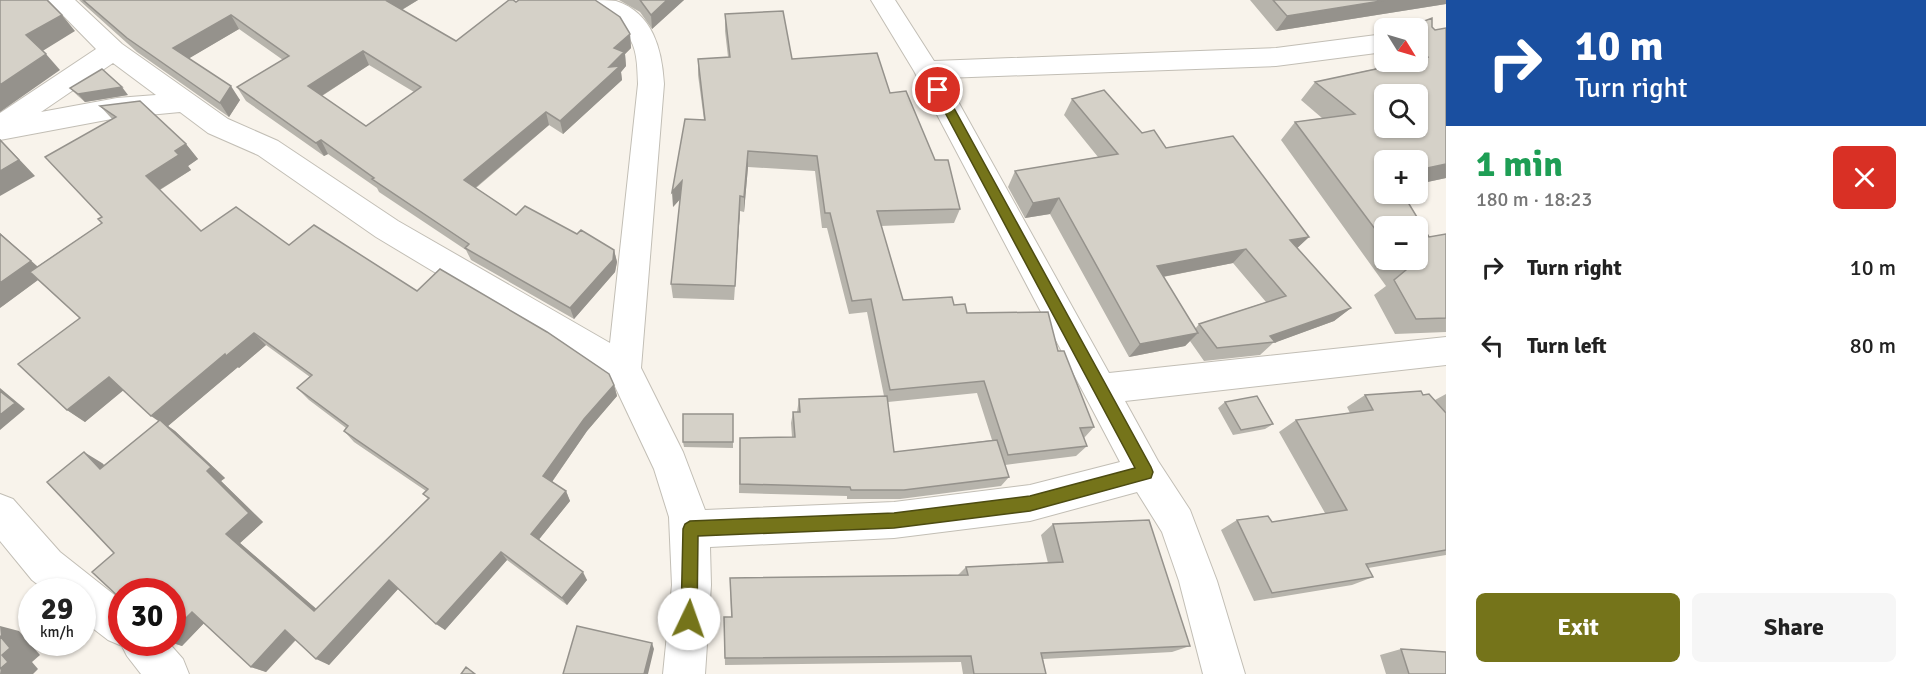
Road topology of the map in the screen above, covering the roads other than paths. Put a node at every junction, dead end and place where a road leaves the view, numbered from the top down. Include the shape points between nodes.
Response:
1 (60, 0) edge
2 (596, 0) edge
3 (883, 0) edge
4 (1374, 44) edge
5 (112, 50) junction
6 (927, 70) junction
7 (184, 102) junction
8 (0, 128) edge
9 (1446, 351) edge
10 (624, 368) junction
11 (1100, 389) junction
12 (1145, 472) junction
13 (0, 512) edge
14 (690, 529) junction
15 (61, 578) edge
16 (96, 606) edge
17 (108, 615) edge
18 (153, 656) edge
19 (168, 674) edge
20 (684, 674) edge
21 (1224, 674) edge

1 - 5 street
2 - 10 street via 636,24 651,57
3 - 6 street
4 - 6 street via 1276,57
5 - 7 street
5 - 8 street
6 - 11 street
7 - 8 street via 117,108
7 - 10 street via 218,126 268,148 387,229
9 - 11 street
10 - 14 street via 682,497
11 - 12 street
12 - 14 street via 1030,503 939,515
12 - 21 street via 1177,523
13 - 15 street
14 - 20 street
16 - 17 street
18 - 19 street

